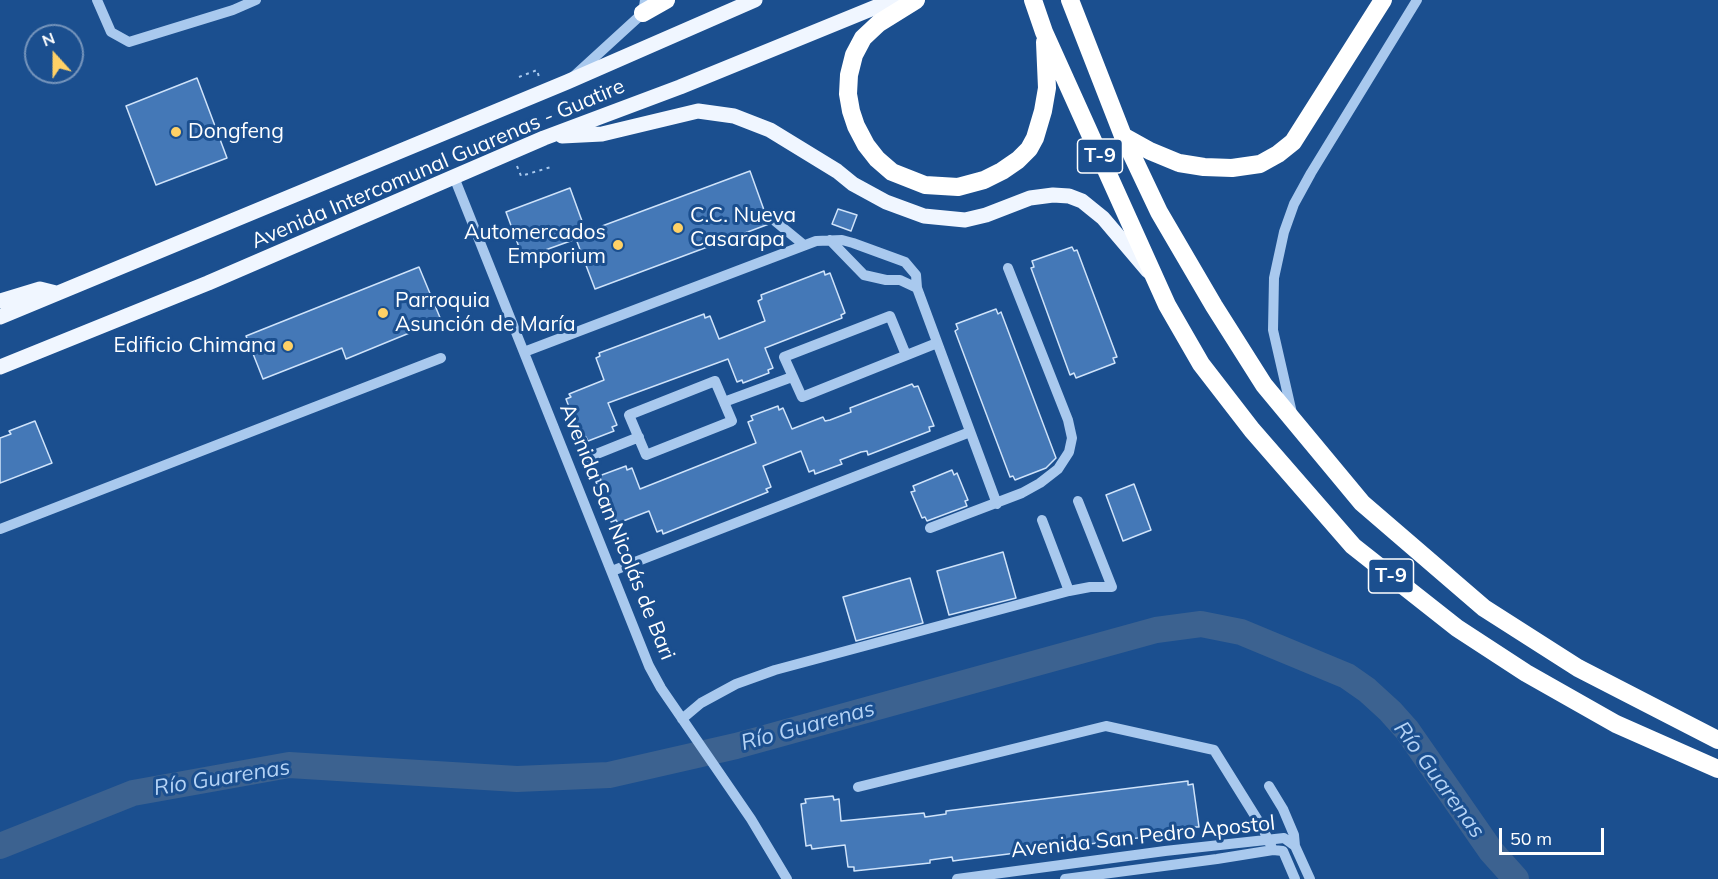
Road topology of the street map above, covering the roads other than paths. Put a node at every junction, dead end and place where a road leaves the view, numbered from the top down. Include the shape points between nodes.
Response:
1 (98, 0) edge
2 (256, 0) edge
3 (666, 0) edge
4 (755, 0) edge
5 (893, 0) edge
6 (916, 0) edge
7 (1033, 0) edge
8 (1070, 0) edge
9 (1383, 0) edge
10 (1417, 0) edge
11 (644, 7) edge
12 (1044, 32) junction
13 (567, 82) junction
14 (1124, 136) junction
15 (544, 138) junction
16 (454, 177) junction
17 (776, 222) dead end
18 (830, 240) junction
19 (804, 245) junction
20 (1008, 268) dead end
21 (1156, 280) junction
22 (917, 288) junction
23 (56, 293) junction
24 (0, 301) edge
25 (0, 317) edge
26 (937, 343) junction
27 (524, 352) junction
28 (906, 355) junction
29 (441, 358) dead end
30 (0, 367) edge
31 (792, 376) junction
32 (724, 402) junction
33 (1294, 422) junction
34 (970, 432) junction
35 (639, 437) junction
36 (589, 457) dead end
37 (1078, 501) dead end
38 (997, 504) junction
39 (1042, 520) dead end
40 (930, 528) dead end
41 (0, 529) edge
42 (612, 571) junction
43 (1069, 591) junction
44 (682, 719) junction
45 (1718, 740) edge
46 (1718, 769) edge
47 (1269, 786) dead end
48 (858, 787) dead end
49 (1270, 845) junction
50 (1295, 846) junction
51 (787, 879) edge
52 (957, 879) edge
53 (1065, 879) edge
54 (1295, 879) edge
55 (1310, 879) edge

1 - 2 street via 111,32 129,42
3 - 11 highway
4 - 13 main road, Avenida Intercomunal Guarenas - Guatire
5 - 15 main road, Avenida Intercomunal Guarenas - Guatire
6 - 12 highway via 863,38 854,55 848,94 856,126 872,152 892,172 925,185 958,187 984,180 1029,149 1047,88
7 - 12 highway, T-9
8 - 14 highway, T-9
9 - 14 highway via 1293,142 1260,164 1232,168 1179,163
10 - 33 street via 1311,173 1284,232 1274,278 1273,330
11 - 13 street
12 - 21 highway, T-9
13 - 23 main road, Avenida Intercomunal Guarenas - Guatire
14 - 33 highway, T-9 via 1159,212 1214,306 1264,386
15 - 16 main road, Avenida Intercomunal Guarenas - Guatire
15 - 21 main road via 602,134 698,111 734,116 770,130 886,202 924,216 965,220 1030,198 1053,195 1082,201 1103,218
16 - 27 street, Avenida San Nicolás de Bari
16 - 30 main road, Avenida Intercomunal Guarenas - Guatire
17 - 19 street
18 - 19 street
18 - 22 street via 864,275 900,280
18 - 22 street via 853,243 905,262 916,276
19 - 27 street
20 - 38 street via 1072,438 1070,452 1058,469 1031,488
21 - 46 highway, T-9 via 1201,364 1252,430 1353,546 1457,628 1526,673 1616,724
22 - 26 street
23 - 24 main road via 40,289
23 - 25 main road, Avenida Intercomunal Guarenas - Guatire
26 - 28 street
26 - 34 street
27 - 42 street, Avenida San Nicolás de Bari
28 - 31 street via 802,397
28 - 31 street via 890,316 784,357
29 - 41 street
31 - 32 street
32 - 35 street via 732,421 646,455
32 - 35 street via 716,381 629,415
33 - 45 highway, T-9 via 1362,503 1484,608 1578,668
34 - 38 street
34 - 42 street
35 - 36 street
37 - 43 street via 1112,587
38 - 40 street
39 - 43 street
42 - 44 street, Avenida San Nicolás de Bari via 650,666
43 - 44 street via 775,670 736,684 701,703
44 - 51 street, Avenida San Nicolás de Bari
47 - 50 street via 1283,809
48 - 49 street via 1106,726 1214,750
49 - 50 street, Avenida San Pedro Apostol via 1284,838
49 - 52 street, Avenida San Pedro Apostol via 1165,851
49 - 53 street, Avenida San Pedro Apostol via 1217,859
49 - 54 street, Avenida San Pedro Apostol via 1283,851
50 - 55 street, Avenida San Pedro Apostol

